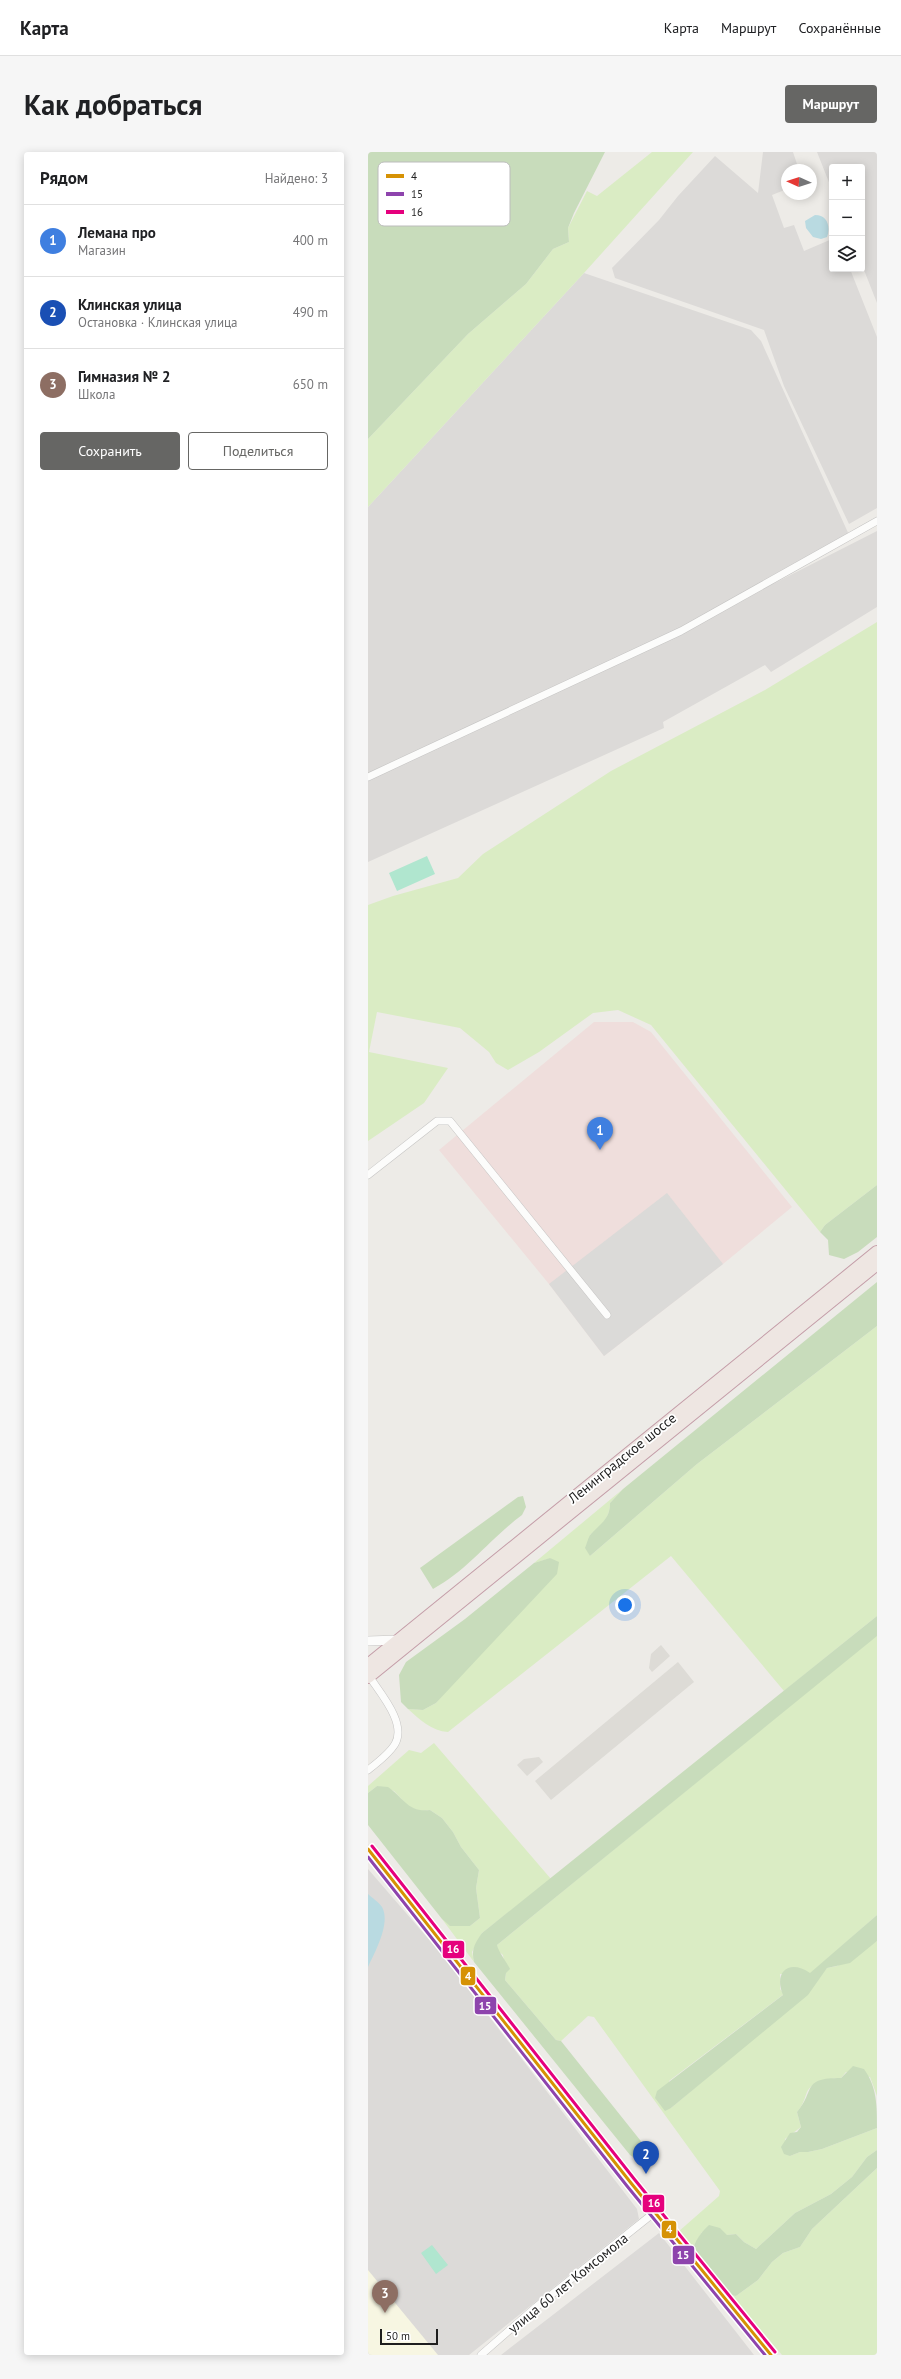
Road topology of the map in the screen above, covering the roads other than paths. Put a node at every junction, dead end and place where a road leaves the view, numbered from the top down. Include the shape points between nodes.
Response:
1 (877, 520) edge
2 (368, 777) edge
3 (368, 1175) edge
4 (877, 1252) edge
5 (877, 1264) edge
6 (607, 1316) dead end
7 (398, 1640) junction
8 (368, 1641) edge
9 (368, 1673) edge
10 (368, 1770) edge
11 (368, 1849) edge
12 (655, 2212) junction
13 (481, 2355) edge
14 (771, 2355) edge

1 - 2 street via 681,631
3 - 6 street via 437,1121 450,1121
4 - 7 highway, Ленинградское шоссе
5 - 9 highway, Ленинградское шоссе
7 - 8 street
7 - 9 highway, Ленинградское шоссе
9 - 10 street via 395,1718 398,1731 396,1743
11 - 12 street
12 - 13 street, улица 60 лет Комсомола via 536,2307
12 - 14 street

